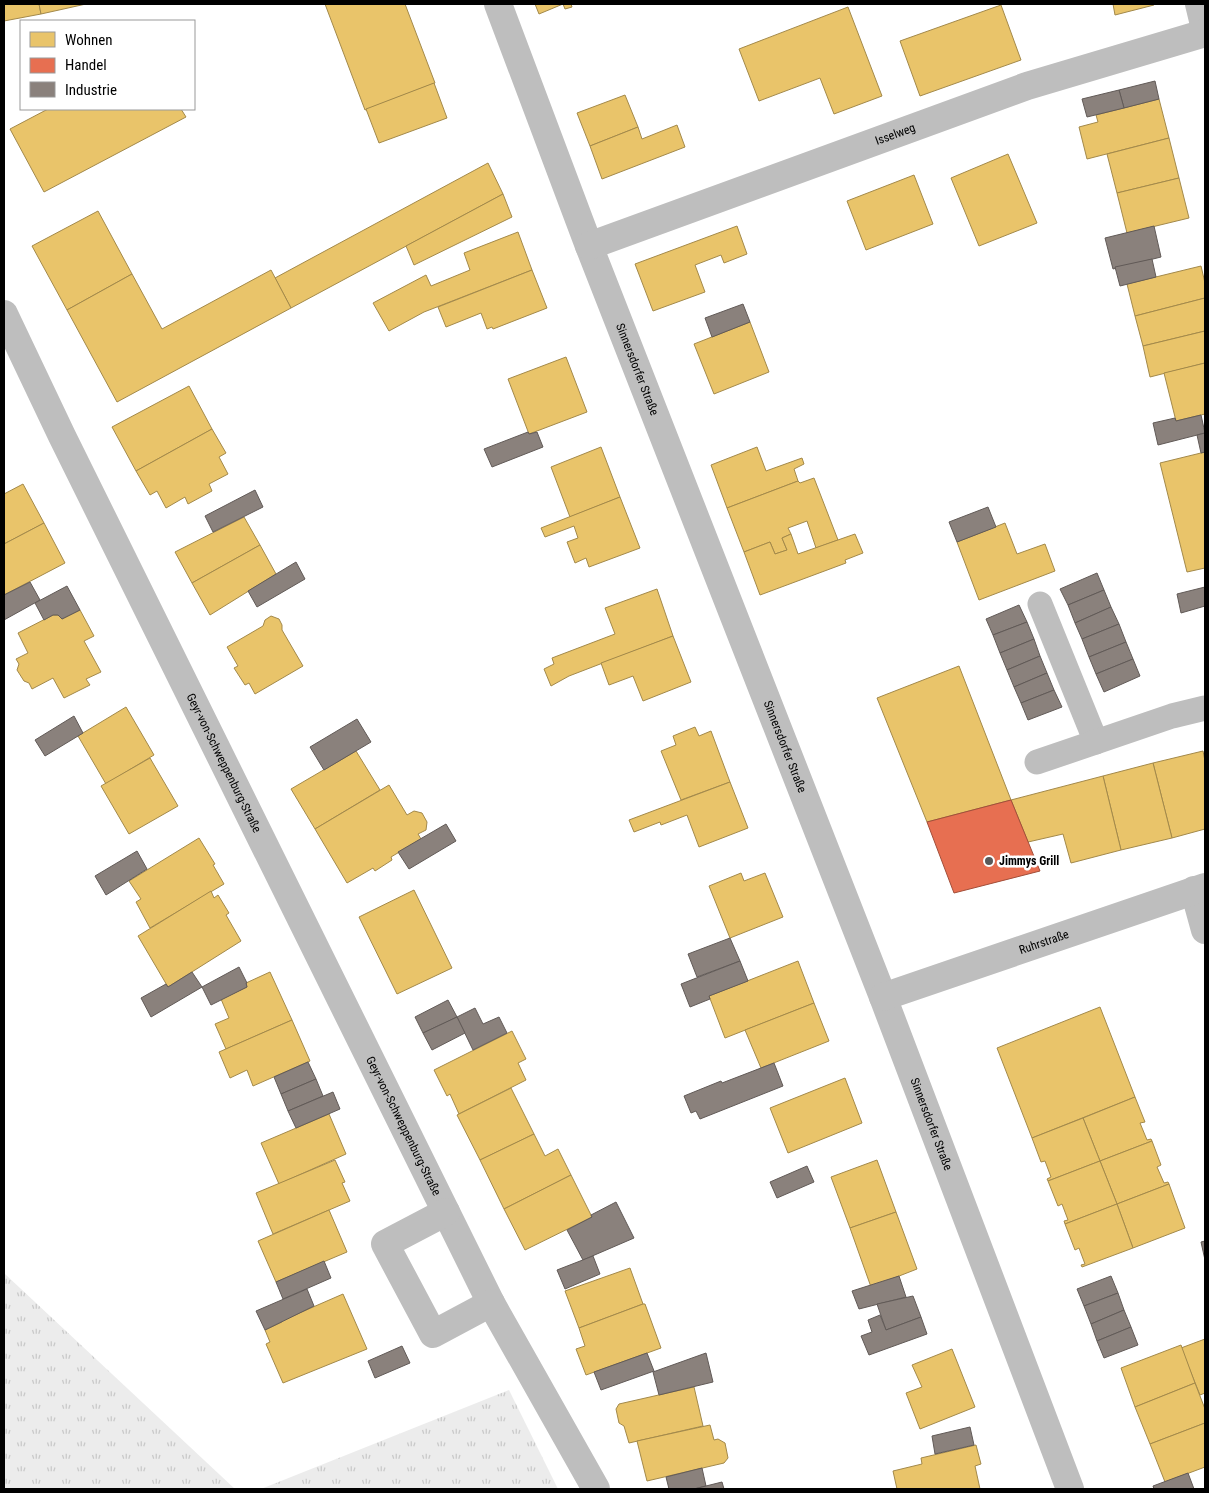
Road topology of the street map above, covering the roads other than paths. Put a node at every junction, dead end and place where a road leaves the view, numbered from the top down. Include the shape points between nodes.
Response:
1 (498, 4) edge
2 (1199, 4) edge
3 (1205, 29) edge
4 (1205, 33) edge
5 (589, 246) junction
6 (4, 314) edge
7 (1040, 604) dead end
8 (1205, 708) edge
9 (1096, 742) junction
10 (1038, 762) dead end
11 (1200, 889) edge
12 (1205, 930) edge
13 (883, 997) junction
14 (446, 1212) junction
15 (491, 1303) junction
16 (596, 1489) edge
17 (1070, 1489) edge

1 - 5 street, Sinnersdorfer Straße
2 - 3 street
4 - 5 street, Isselweg via 1027,86
5 - 13 street, Sinnersdorfer Straße
6 - 14 street, Geyr-von-Schweppenburg-Straße
7 - 9 lane
8 - 9 lane
9 - 10 lane
11 - 12 street
11 - 13 street, Ruhrstraße
13 - 17 street, Sinnersdorfer Straße
14 - 15 street, Geyr-von-Schweppenburg-Straße
14 - 15 street, Geyr-von-Schweppenburg-Straße via 385,1244 433,1334
15 - 16 street, Geyr-von-Schweppenburg-Straße

